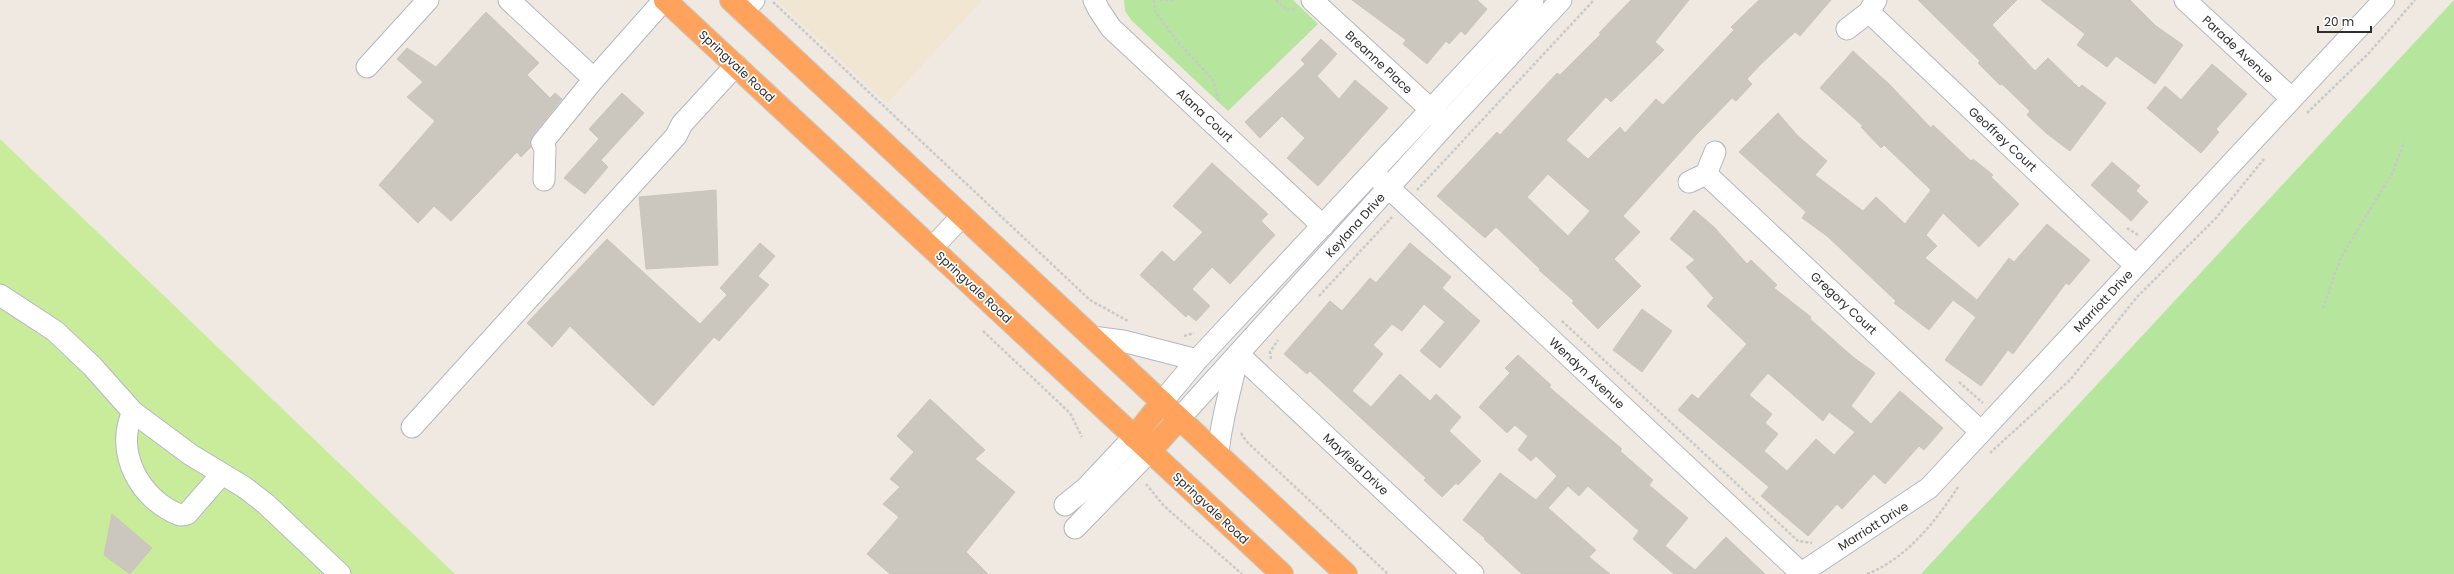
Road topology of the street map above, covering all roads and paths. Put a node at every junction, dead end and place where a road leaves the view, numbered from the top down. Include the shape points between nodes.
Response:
1 (428, 0) edge
2 (509, 0) edge
3 (665, 0) edge
4 (771, 0) edge
5 (1094, 0) edge
6 (1154, 0) edge
7 (1160, 0) edge
8 (1175, 0) edge
9 (1276, 0) edge
10 (1534, 0) edge
11 (1561, 0) edge
12 (1594, 0) edge
13 (2185, 0) edge
14 (2384, 0) edge
15 (2415, 0) edge
16 (1306, 2) edge
17 (743, 4) edge
18 (1872, 6) edge
19 (1847, 29) dead end
20 (736, 65) junction
21 (367, 67) dead end
22 (594, 79) junction
23 (2309, 80) junction
24 (2324, 97) junction
25 (2292, 98) junction
26 (1430, 110) junction
27 (2302, 118) dead end
28 (1214, 124) junction
29 (1446, 124) junction
30 (2404, 142) dead end
31 (1715, 152) dead end
32 (2269, 153) dead end
33 (1373, 174) junction
34 (544, 180) dead end
35 (1389, 188) junction
36 (1419, 188) junction
37 (1424, 192) dead end
38 (1405, 203) junction
39 (962, 216) junction
40 (1323, 226) junction
41 (932, 248) junction
42 (2136, 266) junction
43 (0, 295) edge
44 (1318, 297) dead end
45 (2323, 308) dead end
46 (1560, 319) dead end
47 (1135, 324) dead end
48 (983, 330) dead end
49 (1092, 337) junction
50 (1280, 338) dead end
51 (1238, 354) junction
52 (1197, 360) junction
53 (1272, 365) dead end
54 (1162, 402) junction
55 (133, 412) junction
56 (1179, 419) junction
57 (412, 427) dead end
58 (1240, 431) dead end
59 (1982, 432) junction
60 (1082, 437) dead end
61 (1134, 437) junction
62 (1150, 451) junction
63 (1218, 454) junction
64 (1985, 458) dead end
65 (222, 474) junction
66 (1146, 484) dead end
67 (1960, 485) dead end
68 (1065, 505) dead end
69 (1075, 528) dead end
70 (1822, 558) junction
71 (340, 574) edge
72 (1242, 574) edge
73 (1282, 574) edge
74 (1346, 574) edge
75 (1388, 574) edge
76 (1473, 574) edge
77 (1800, 574) edge
78 (1867, 574) edge

1 - 21 street
2 - 22 street
3 - 20 highway, Springvale Road
3 - 22 street
4 - 47 path via 1090,300
5 - 28 street, Alana Court via 1111,28
6 - 28 path via 1155,11 1176,40 1213,80 1219,101
7 - 8 path
9 - 16 path via 1290,11
10 - 26 street, Keylana Drive
11 - 29 street, Keylana Drive
12 - 36 path
13 - 25 street, Parade Avenue
14 - 23 street, Marriott Drive
15 - 24 path via 2369,53
16 - 26 street, Breanne Place
17 - 39 highway
18 - 19 street
18 - 42 street, Geoffrey Court
20 - 41 highway, Springvale Road
20 - 57 street via 682,124 676,136
22 - 34 street via 542,143 545,148
23 - 24 path
23 - 25 street, Marriott Drive
24 - 27 path
25 - 42 street, Marriott Drive
26 - 29 street, Breanne Place
26 - 33 street, Keylana Drive
28 - 40 street, Alana Court
29 - 35 street, Keylana Drive
30 - 45 path via 2383,190 2341,257
31 - 59 street, Gregory Court via 1698,178
32 - 64 path via 2216,218 2137,297 2070,380
33 - 35 street, Wendyn Avenue
33 - 40 street, Keylana Drive
35 - 38 street, Wendyn Avenue
35 - 51 street, Keylana Drive
36 - 37 path
36 - 38 path
38 - 44 path
38 - 77 street, Wendyn Avenue
39 - 41 street
39 - 49 highway
40 - 52 street, Keylana Drive
41 - 61 highway, Springvale Road
42 - 59 street, Marriott Drive
43 - 55 street via 42,321 68,342
46 - 70 path via 1798,541 1812,543
48 - 60 path via 1070,413
49 - 52 street
49 - 54 highway
50 - 53 path via 1270,352
51 - 56 street, Keylana Drive
51 - 63 street via 1231,391 1223,415
51 - 76 street, Mayfield Drive
52 - 54 street, Keylana Drive
54 - 56 highway
54 - 61 highway, Keylana Drive
55 - 65 street via 191,455
55 - 65 street via 126,433 128,454 141,486 158,504 180,515 187,514
56 - 62 highway, Keylana Drive
56 - 63 highway
58 - 75 path via 1246,441
59 - 70 street, Marriott Drive via 1920,496
61 - 62 highway, Springvale Road
61 - 68 street via 1086,488
62 - 69 street
62 - 73 highway, Springvale Road
63 - 74 highway
65 - 71 street via 266,504
66 - 72 path via 1164,506
67 - 78 path via 1914,543 1885,565
70 - 77 street, Marriott Drive

